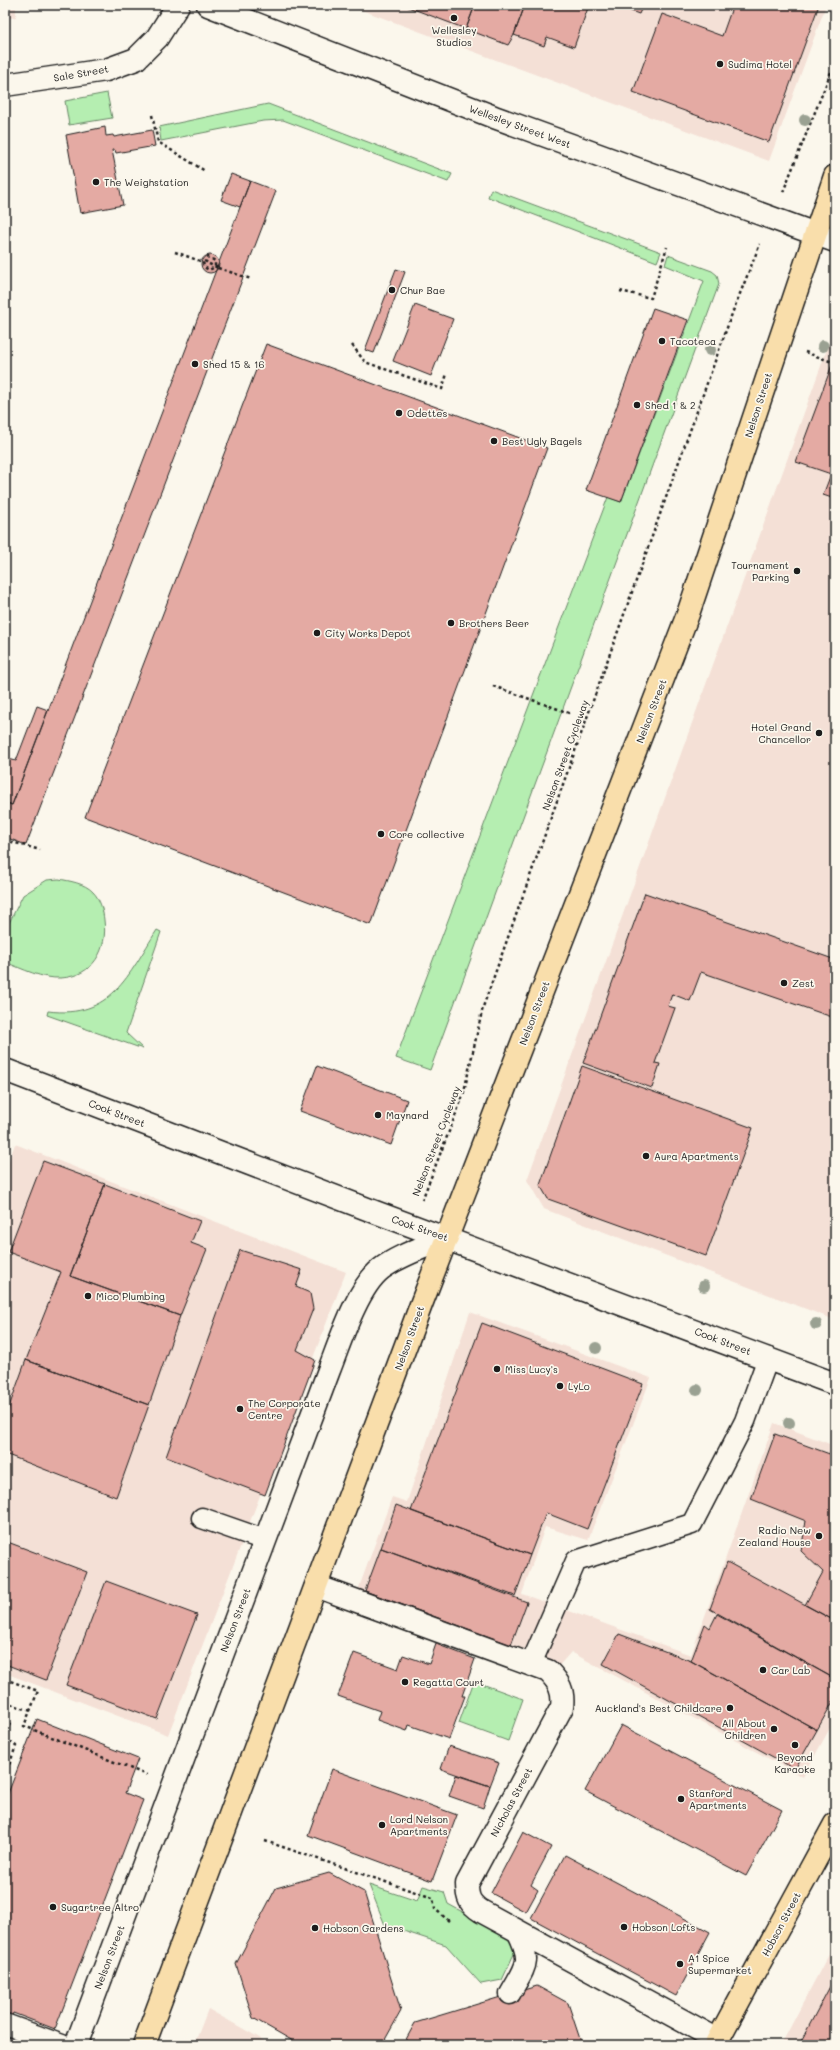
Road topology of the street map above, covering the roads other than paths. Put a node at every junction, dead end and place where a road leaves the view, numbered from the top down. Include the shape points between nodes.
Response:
1 (178, 5) edge
2 (208, 5) edge
3 (5, 85) edge
4 (835, 176) edge
5 (814, 234) junction
6 (835, 242) edge
7 (5, 1070) edge
8 (447, 1237) junction
9 (768, 1358) junction
10 (835, 1384) edge
11 (202, 1518) dead end
12 (265, 1540) junction
13 (316, 1586) junction
14 (531, 1664) junction
15 (835, 1824) edge
16 (517, 1931) junction
17 (510, 1994) dead end
18 (5, 2024) edge
19 (717, 2042) edge
20 (62, 2045) edge
21 (76, 2045) edge
22 (144, 2045) edge

1 - 3 street, Sale Street via 157,38 136,59 106,70
2 - 5 street, Wellesley Street West via 494,117
4 - 5 main road, Nelson Street
5 - 6 street, Wellesley Street West
5 - 8 main road, Nelson Street via 686,621
7 - 8 street, Cook Street
8 - 9 street, Cook Street
8 - 12 street, Nelson Street via 380,1270 368,1284 354,1308 329,1370
8 - 13 main road, Nelson Street
9 - 10 street, Cook Street
9 - 14 lane via 745,1421 692,1524 576,1561
11 - 12 lane
12 - 21 street, Nelson Street
13 - 14 street, Nicholas Street
13 - 22 main road, Nelson Street
14 - 16 street, Nicholas Street via 548,1671 555,1678 562,1688 562,1707 467,1884 467,1895 471,1905
15 - 19 main road, Hobson Street
16 - 17 lane via 527,1953 527,1963
16 - 19 street, Nicholas Street
18 - 20 lane

